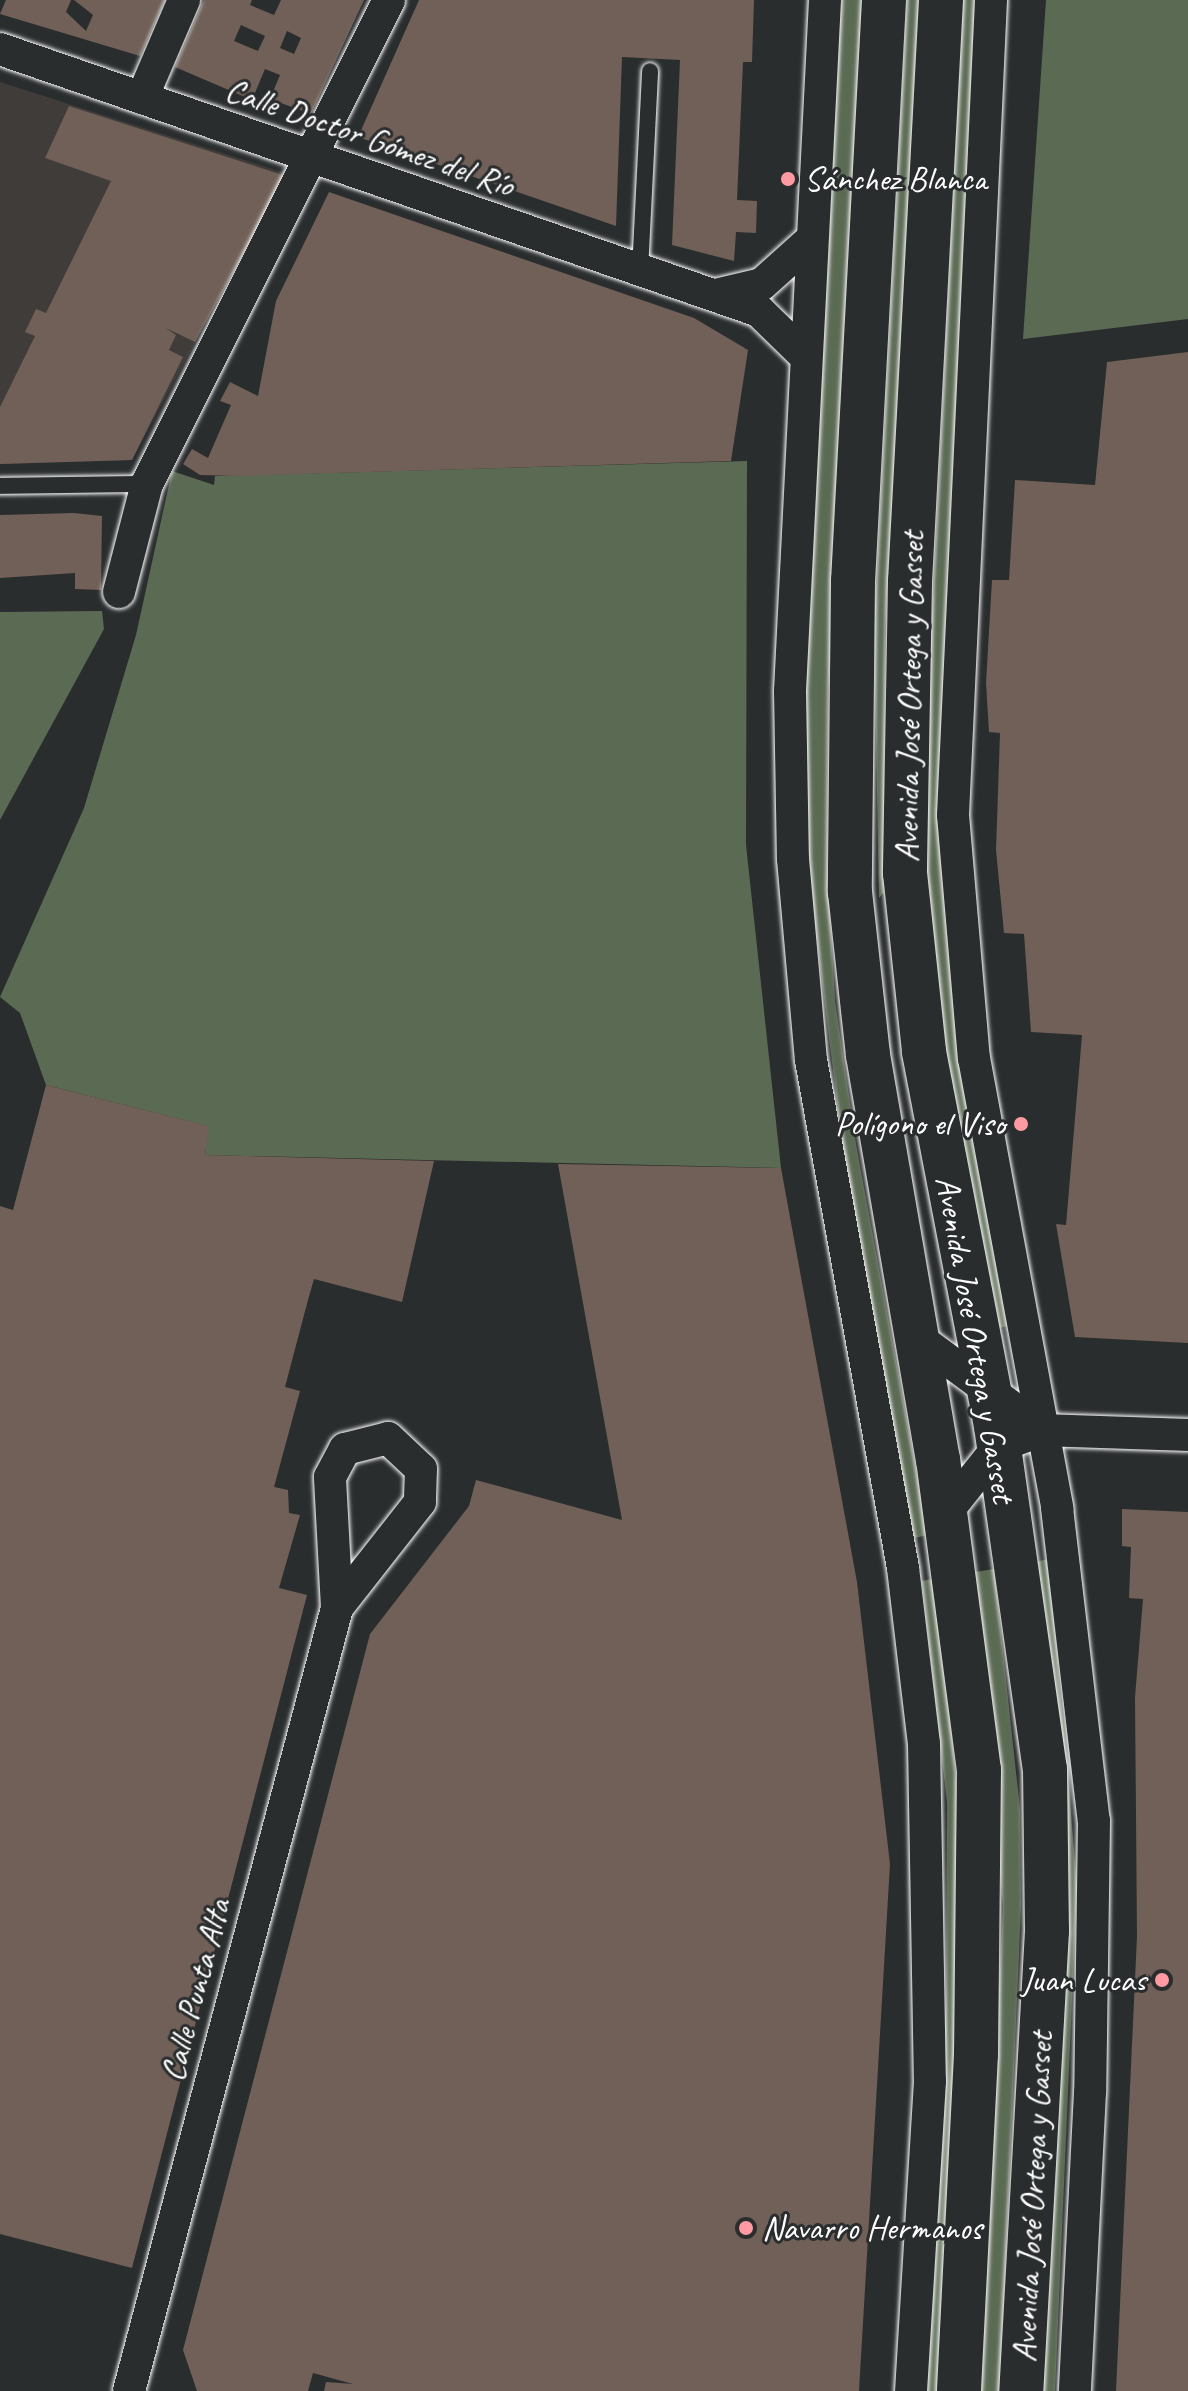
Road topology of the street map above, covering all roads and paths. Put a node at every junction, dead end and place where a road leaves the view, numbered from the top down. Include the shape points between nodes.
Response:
1 (184, 0) edge
2 (389, 0) edge
3 (825, 0) edge
4 (884, 0) edge
5 (941, 0) edge
6 (991, 0) edge
7 (0, 49) edge
8 (650, 71) dead end
9 (142, 98) junction
10 (316, 158) junction
11 (810, 241) junction
12 (640, 271) junction
13 (715, 295) junction
14 (803, 354) junction
15 (147, 484) junction
16 (0, 486) edge
17 (119, 592) dead end
18 (918, 1338) junction
19 (990, 1396) junction
20 (1043, 1430) junction
21 (1188, 1435) edge
22 (999, 1446) junction
23 (945, 1514) junction
24 (337, 1608) junction
25 (129, 2391) edge
26 (911, 2391) edge
27 (959, 2391) edge
28 (1021, 2391) edge
29 (1075, 2391) edge

1 - 9 street
2 - 10 street
3 - 11 street
4 - 18 main road, Avenida José Ortega y Gasset via 854,566 850,892 868,1055
5 - 19 main road, Avenida José Ortega y Gasset via 910,581 905,873 924,1052
6 - 20 street, Avenida José Ortega y Gasset via 953,815 974,1058
7 - 9 street, Calle Doctor Gómez del Río
8 - 12 lane
9 - 10 street, Calle Doctor Gómez del Río
10 - 12 street, Calle Doctor Gómez del Río
10 - 15 street
11 - 13 street via 762,284
11 - 14 street
12 - 13 street, Calle Doctor Gómez del Río
13 - 14 street, Calle Doctor Gómez del Río via 759,311
14 - 26 street via 790,691 793,859 811,1060 903,1568 924,1744 930,2081
15 - 16 lane
15 - 17 street
18 - 19 street
18 - 23 main road, Avenida José Ortega y Gasset
19 - 20 street
19 - 22 main road, Avenida José Ortega y Gasset
20 - 21 street
20 - 22 street
20 - 29 street, Avenida José Ortega y Gasset via 1074,1622 1094,1821 1090,2092
22 - 23 street
22 - 28 main road, Avenida José Ortega y Gasset via 1045,1769 1047,1931
23 - 27 main road, Avenida José Ortega y Gasset via 979,1770 976,2054
24 - 24 street, Calle Punta Alta via 420,1502 421,1469 388,1438 345,1449 330,1477
24 - 25 street, Calle Punta Alta

